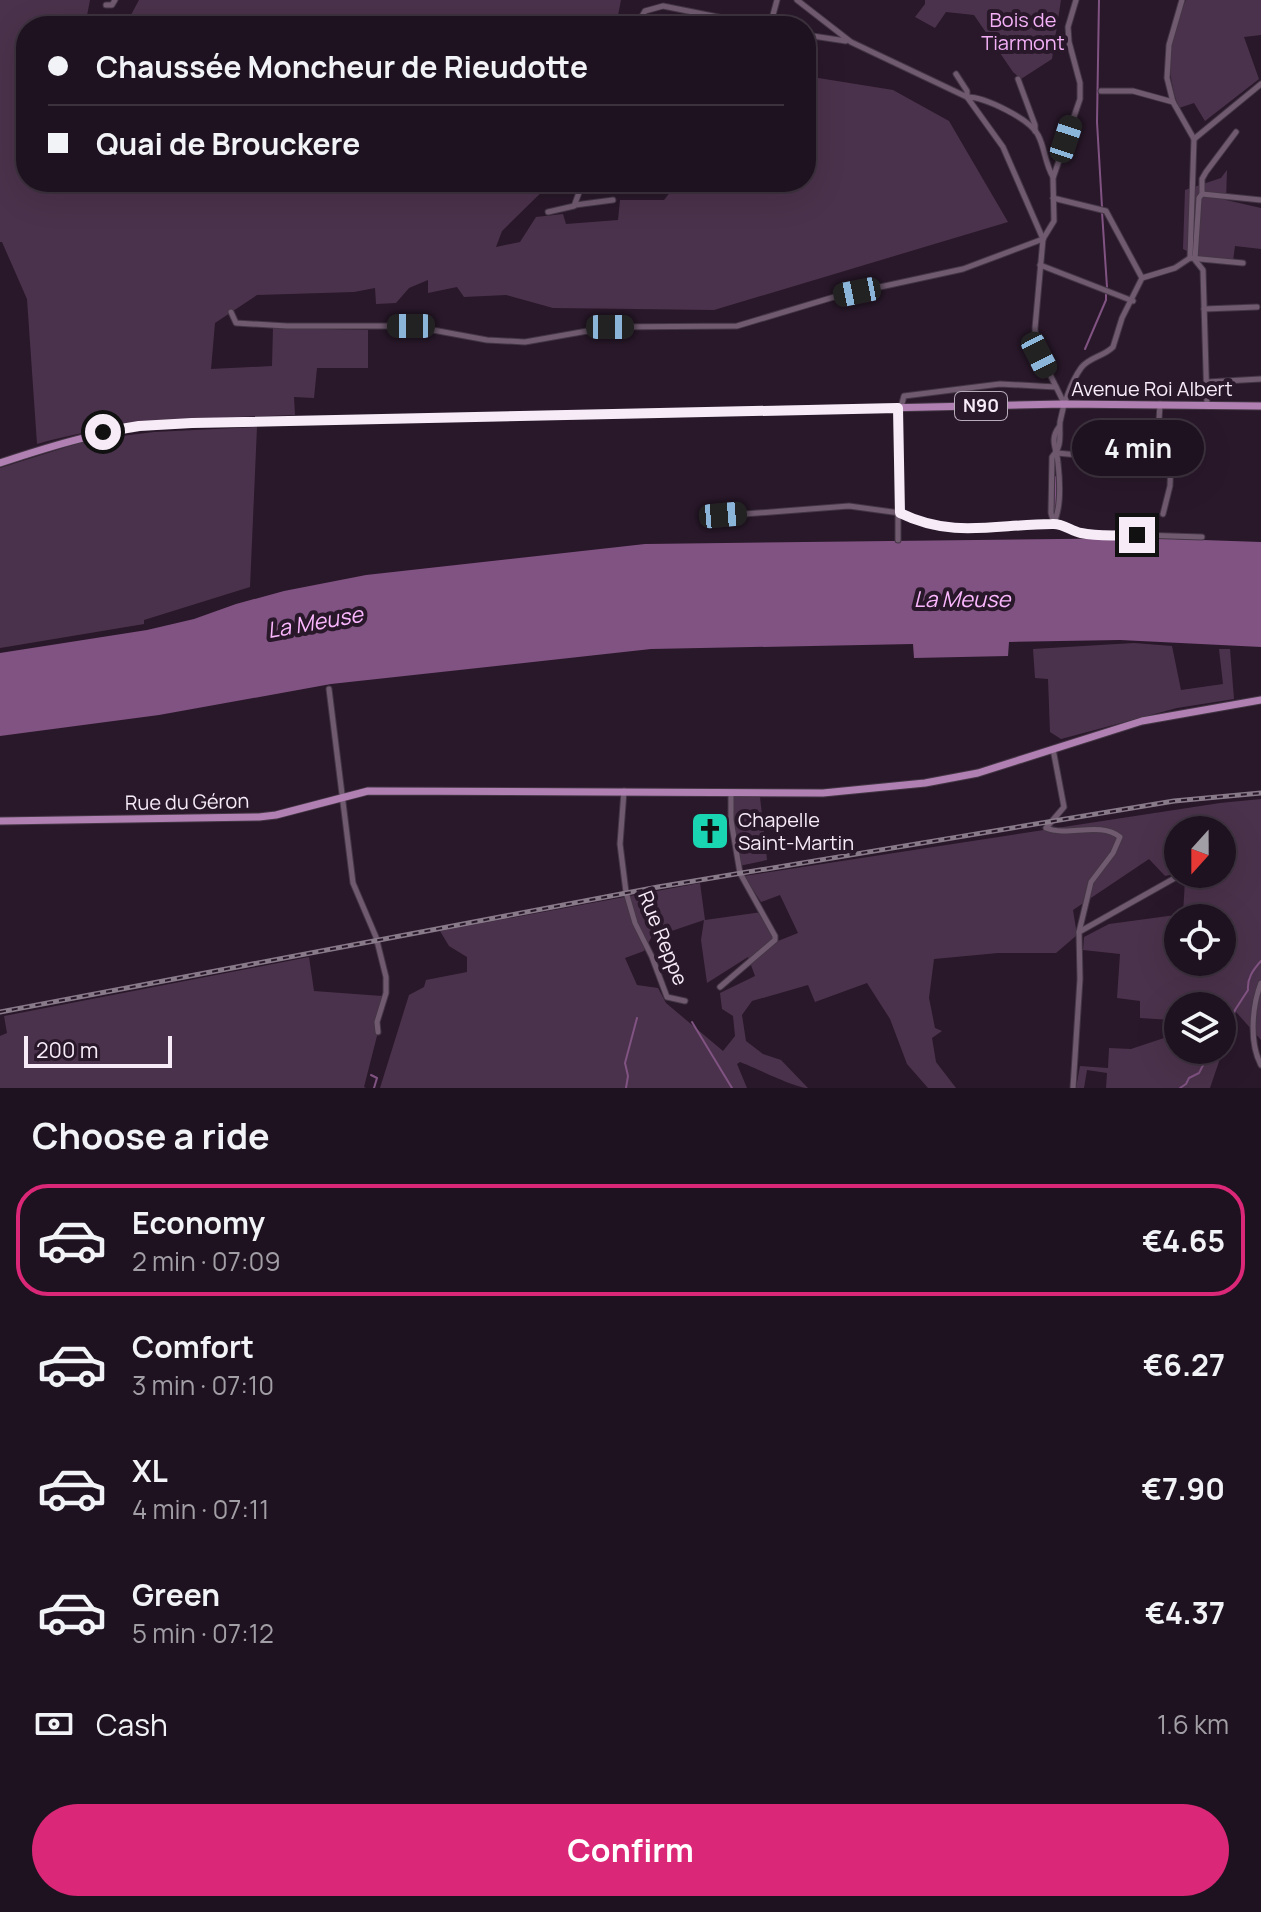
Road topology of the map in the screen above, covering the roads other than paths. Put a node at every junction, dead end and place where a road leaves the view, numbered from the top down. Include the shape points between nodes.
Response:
1 (115, 0) edge
2 (797, 0) edge
3 (1076, 0) edge
4 (1182, 0) edge
5 (106, 5) dead end
6 (642, 16) edge
7 (719, 16) edge
8 (816, 37) edge
9 (851, 42) junction
10 (956, 74) dead end
11 (1018, 79) dead end
12 (1261, 84) edge
13 (1101, 91) dead end
14 (967, 97) junction
15 (1173, 102) junction
16 (1035, 131) junction
17 (1236, 132) dead end
18 (1194, 139) junction
19 (1053, 178) junction
20 (579, 192) edge
21 (1202, 194) junction
22 (1053, 198) junction
23 (613, 200) dead end
24 (1261, 200) edge
25 (574, 206) junction
26 (548, 212) dead end
27 (1043, 239) junction
28 (1192, 258) junction
29 (1243, 263) dead end
30 (1040, 265) junction
31 (1142, 278) junction
32 (1133, 301) junction
33 (1257, 307) dead end
34 (1204, 309) junction
35 (231, 312) dead end
36 (1261, 379) edge
37 (1207, 382) junction
38 (1056, 387) junction
39 (1064, 404) junction
40 (1160, 404) junction
41 (1207, 405) junction
42 (1261, 406) edge
43 (900, 408) junction
44 (1056, 453) junction
45 (1154, 458) junction
46 (1171, 458) junction
47 (1194, 459) dead end
48 (0, 463) edge
49 (900, 513) junction
50 (1163, 514) dead end
51 (718, 516) dead end
52 (1054, 523) junction
53 (1202, 537) dead end
54 (898, 540) dead end
55 (329, 689) dead end
56 (1261, 700) edge
57 (1053, 749) junction
58 (624, 791) junction
59 (731, 793) junction
60 (345, 796) junction
61 (0, 821) edge
62 (1164, 884) edge
63 (1079, 932) junction
64 (1261, 983) edge
65 (720, 987) dead end
66 (685, 1001) dead end
67 (378, 1032) dead end
68 (1261, 1065) edge
69 (1073, 1088) edge

1 - 5 street
2 - 9 street
3 - 19 street via 1068,27 1080,99
4 - 15 street via 1169,45 1167,78
6 - 7 street via 663,6
8 - 9 street
9 - 14 street
10 - 14 street
11 - 16 street
12 - 18 street
13 - 15 street via 1133,91
14 - 16 street via 995,106
14 - 27 street via 1003,147
15 - 18 street
16 - 19 street
17 - 21 street via 1202,179
18 - 28 street
19 - 22 street
20 - 25 street
21 - 24 street
21 - 28 street
22 - 27 street via 1054,221
22 - 31 street via 1106,211
23 - 25 street
25 - 26 street
27 - 30 street
27 - 35 street via 963,269 834,297 737,326 610,327 525,342 411,326 236,323
28 - 29 street
28 - 31 street
28 - 34 street via 1203,270
30 - 32 street
30 - 38 street via 1036,346
31 - 32 street
32 - 39 street via 1109,351 1080,369
33 - 34 street
34 - 37 street
36 - 37 street
37 - 41 street
38 - 39 street
38 - 43 street via 1000,384 931,391 904,396
39 - 40 main road, Avenue Roi Albert / N90
39 - 43 main road, Avenue Roi Albert / N90
39 - 44 street
40 - 41 main road, Avenue Roi Albert / N90
40 - 45 street
41 - 42 main road, Avenue Roi Albert / N90
43 - 48 main road, N90 via 164,424 93,435
43 - 49 street
44 - 45 street
44 - 52 street
45 - 46 street
46 - 47 street
46 - 50 street
49 - 51 street via 849,506
49 - 52 street via 950,528
49 - 54 street
52 - 53 street via 1079,533
55 - 60 street
56 - 57 main road via 1142,721
57 - 59 main road via 925,783 823,793
57 - 63 street via 1064,807 1046,828 1105,830 1120,837 1091,882
58 - 59 main road
58 - 60 main road, Rue du Géron via 368,791
58 - 66 street, Rue Reppe via 620,844 629,907 667,997
59 - 65 street via 740,873 775,940
60 - 61 main road, Rue du Géron via 267,816
60 - 67 street via 353,883 386,977
62 - 63 street
63 - 69 street
64 - 68 street via 1255,1006

